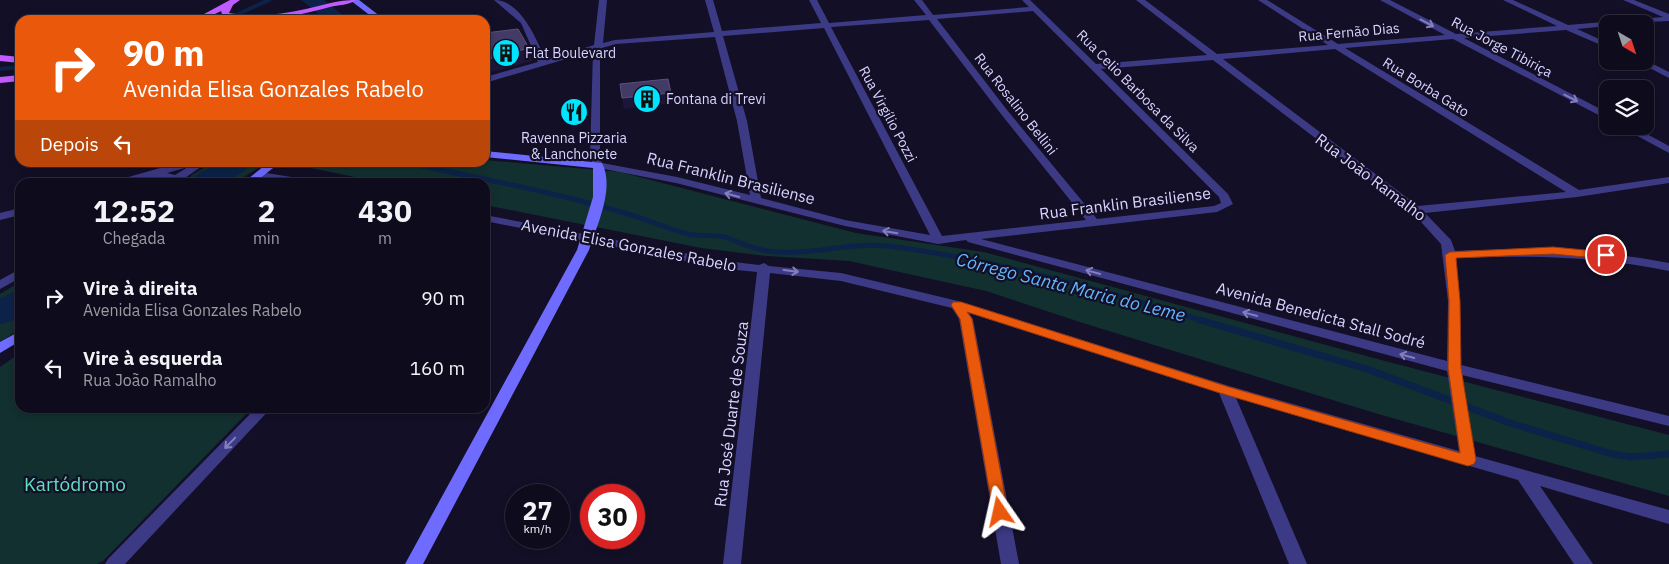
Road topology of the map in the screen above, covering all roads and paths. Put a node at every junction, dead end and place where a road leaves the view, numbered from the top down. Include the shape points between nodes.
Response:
1 (236, 0) edge
2 (353, 0) edge
3 (498, 0) edge
4 (603, 0) edge
5 (709, 0) edge
6 (813, 0) edge
7 (918, 0) edge
8 (1026, 0) edge
9 (1140, 0) edge
10 (1262, 0) edge
11 (1384, 0) edge
12 (1507, 0) edge
13 (1627, 0) edge
14 (228, 5) junction
15 (1035, 9) junction
16 (207, 15) edge
17 (226, 15) edge
18 (286, 15) edge
19 (374, 15) edge
20 (931, 18) junction
21 (1669, 18) edge
22 (1654, 20) edge
23 (826, 25) junction
24 (1599, 25) edge
25 (1568, 28) junction
26 (718, 34) junction
27 (1452, 36) junction
28 (1599, 42) edge
29 (596, 47) junction
30 (1336, 47) junction
31 (1212, 57) junction
32 (0, 59) edge
33 (15, 60) edge
34 (543, 63) junction
35 (1093, 67) junction
36 (1654, 68) edge
37 (1669, 75) edge
38 (15, 78) edge
39 (490, 79) edge
40 (0, 80) edge
41 (1599, 112) edge
42 (1641, 135) edge
43 (1669, 150) edge
44 (490, 154) edge
45 (598, 165) junction
46 (177, 167) edge
47 (195, 167) edge
48 (270, 167) edge
49 (260, 175) junction
50 (138, 178) edge
51 (147, 178) edge
52 (170, 178) edge
53 (177, 178) edge
54 (256, 178) edge
55 (279, 178) edge
56 (1669, 180) edge
57 (1577, 194) junction
58 (756, 202) junction
59 (1228, 204) joint
60 (1416, 210) junction
61 (15, 213) edge
62 (0, 217) edge
63 (490, 219) edge
64 (1095, 224) junction
65 (587, 238) junction
66 (965, 238) junction
67 (938, 240) junction
68 (1450, 255) junction
69 (1669, 266) edge
70 (764, 268) junction
71 (15, 277) edge
72 (0, 285) edge
73 (957, 305) junction
74 (15, 338) edge
75 (0, 348) edge
76 (1454, 368) junction
77 (1225, 390) junction
78 (259, 413) edge
79 (1669, 421) edge
80 (1468, 460) junction
81 (1523, 475) junction
82 (1669, 517) edge
83 (114, 564) edge
84 (414, 564) edge
85 (732, 564) edge
86 (1010, 564) edge
87 (1298, 564) edge
88 (1584, 564) edge

1 - 14 main road
2 - 18 main road
2 - 19 street
3 - 34 street via 524,22
4 - 29 street via 601,41
5 - 26 street
6 - 23 street, Rua Virgílio Pozzi
7 - 20 street, Rua Rosalino Bellini
8 - 15 street, Rua Celio Barbosa da Silva
9 - 31 street, Rua João Ramalho
10 - 30 street, Rua Borba Gato
11 -> 27 street, Rua Jorge Tibiriça
12 - 25 street
13 - 21 street
14 - 16 main road
14 - 17 main road via 224,12
15 - 20 street
15 - 35 street, Rua Celio Barbosa da Silva
20 - 23 street
20 - 64 street, Rua Rosalino Bellini
21 - 22 street
23 - 26 street
23 - 67 street, Rua Virgílio Pozzi
24 - 25 street, Rua Fernão Dias
25 - 27 street, Rua Fernão Dias
25 - 28 street
26 - 29 street via 615,42
26 - 58 street via 742,121
27 - 30 street, Rua Fernão Dias
27 -> 41 street, Rua Jorge Tibiriça
29 - 34 street
29 - 45 street via 595,157
30 - 31 street, Rua Fernão Dias
30 - 57 street, Rua Borba Gato
31 - 35 street, Rua Fernão Dias
31 - 60 street, Rua João Ramalho
32 - 33 main road
34 - 39 street
35 - 59 street, Rua Celio Barbosa da Silva via 1224,196
36 - 37 street
38 - 40 main road
42 - 43 street
44 - 45 street, Rua Franklin Brasiliense
58 -> 45 street, Rua Franklin Brasiliense via 677,180
45 - 65 street via 602,177
46 - 50 street
47 - 53 street
48 - 49 street
49 - 54 street
49 - 55 street
51 - 52 street
56 - 57 street
57 - 60 street
67 -> 58 street, Rua Franklin Brasiliense
59 - 64 street, Rua Franklin Brasiliense via 1217,209
60 - 68 street, Rua João Ramalho via 1447,243
61 - 62 street
63 - 65 street, Avenida Elisa Gonzales Rabelo
64 - 66 street, Rua Franklin Brasiliense
65 - 70 street, Avenida Elisa Gonzales Rabelo via 726,266
65 - 84 street
66 - 67 street, Rua Franklin Brasiliense
76 -> 66 street, Avenida Benedicta Stall Sodré
68 - 69 street via 1553,251
68 - 76 street, Rua João Ramalho
70 -> 73 street, Avenida Elisa Gonzales Rabelo via 850,278
70 - 85 street, Rua José Duarte de Souza
71 - 72 street
73 - 77 street, Avenida Elisa Gonzales Rabelo
73 - 86 street via 966,319
74 - 75 street
76 - 79 street, Avenida Benedicta Stall Sodré
76 - 80 street, Rua João Ramalho
77 - 80 street, Avenida Elisa Gonzales Rabelo
77 - 87 street
78 -> 83 street
80 - 81 street, Avenida Elisa Gonzales Rabelo
81 - 82 street, Avenida Elisa Gonzales Rabelo
81 - 88 street

